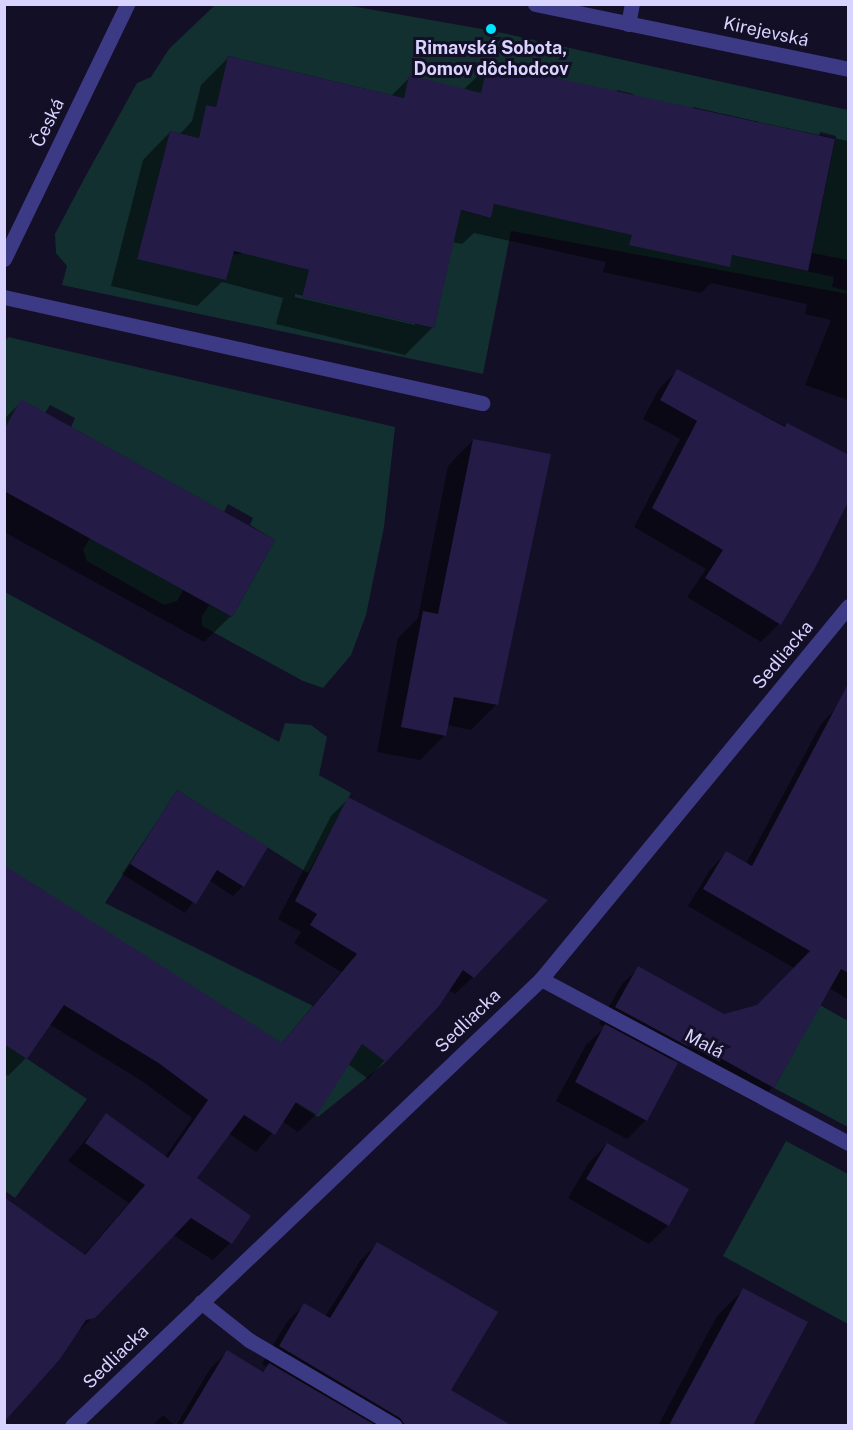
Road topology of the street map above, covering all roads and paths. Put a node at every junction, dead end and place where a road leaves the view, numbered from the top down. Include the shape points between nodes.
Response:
1 (127, 4) edge
2 (535, 4) edge
3 (632, 4) edge
4 (628, 24) junction
5 (849, 69) edge
6 (4, 259) edge
7 (4, 297) edge
8 (482, 403) dead end
9 (849, 606) edge
10 (540, 979) junction
11 (849, 1143) edge
12 (201, 1302) junction
13 (72, 1425) edge
14 (395, 1425) edge

1 - 6 street, Česká
2 - 4 street, Kirejevská
3 - 4 street
4 - 5 street, Kirejevská
7 - 8 street
9 - 10 street, Sedliacka
10 - 11 street, Malá
10 - 12 street, Sedliacka
12 - 13 street, Sedliacka
12 - 14 street via 249,1340

